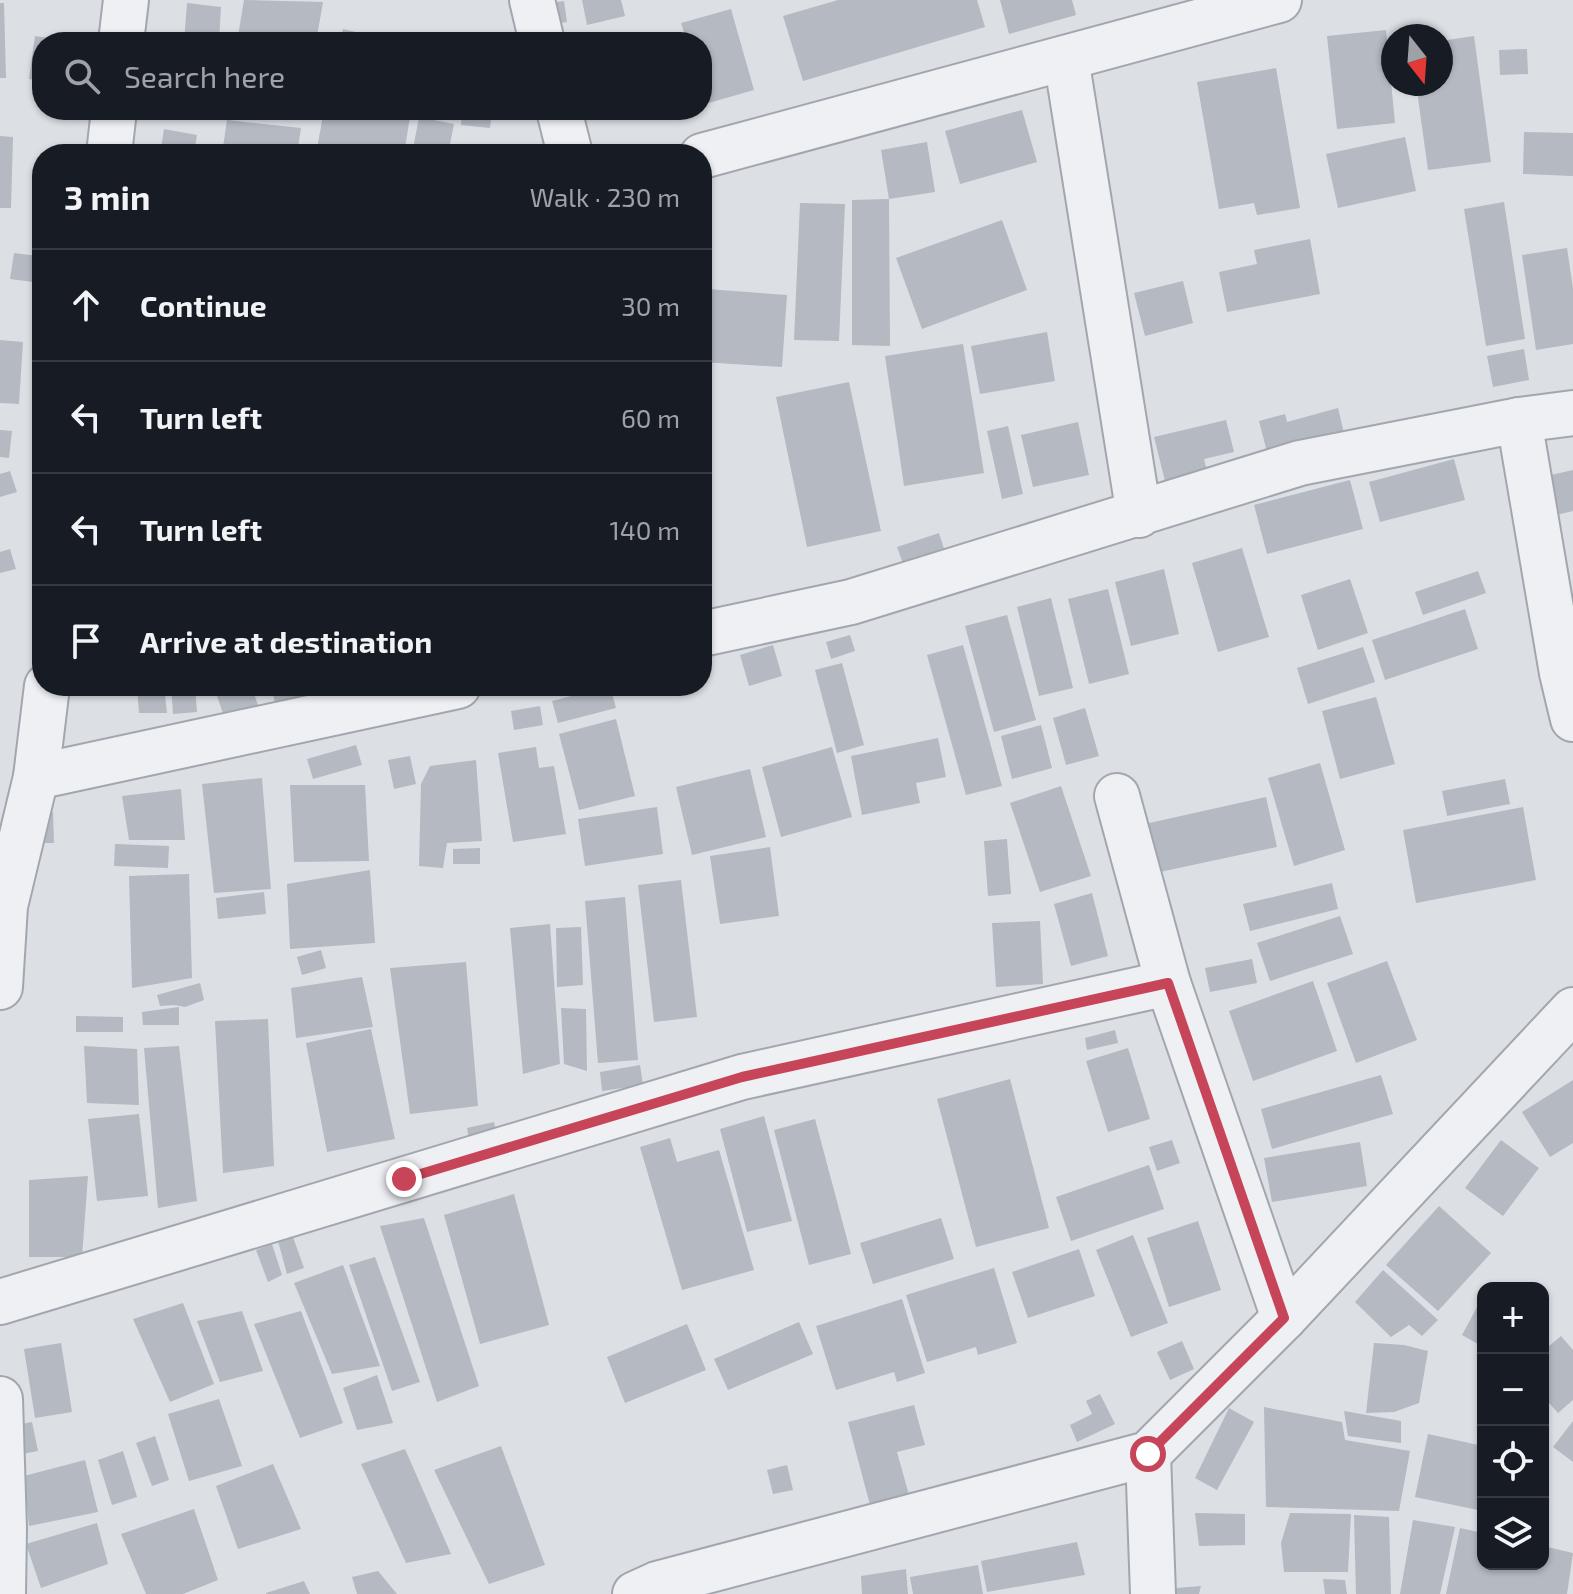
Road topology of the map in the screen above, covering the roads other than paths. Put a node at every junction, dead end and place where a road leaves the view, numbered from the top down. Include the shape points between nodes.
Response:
1 (126, 0) edge
2 (532, 0) edge
3 (1279, 0) edge
4 (122, 32) edge
5 (540, 32) edge
6 (1066, 58) junction
7 (113, 120) edge
8 (562, 120) edge
9 (110, 144) edge
10 (568, 144) edge
11 (712, 153) edge
12 (1573, 413) edge
13 (1519, 420) junction
14 (1139, 515) junction
15 (712, 632) edge
16 (46, 696) edge
17 (412, 696) edge
18 (1573, 719) edge
19 (36, 777) junction
20 (1117, 796) dead end
21 (1168, 983) junction
22 (0, 987) edge
23 (1573, 1010) edge
24 (0, 1302) edge
25 (1284, 1318) junction
26 (0, 1399) edge
27 (1148, 1454) junction
28 (3, 1594) edge
29 (635, 1594) edge
30 (1153, 1594) edge

1 - 4 street
2 - 5 street
3 - 6 street
6 - 11 street
6 - 14 street
7 - 9 street
8 - 10 street
12 - 13 street
13 - 14 street via 1300,463
13 - 18 street
14 - 15 street via 851,602
16 - 19 street
17 - 19 street
19 - 22 street via 5,906
20 - 21 street
21 - 24 street via 742,1077
21 - 25 street
23 - 25 street
25 - 27 street
26 - 28 street
27 - 29 street
27 - 30 street

